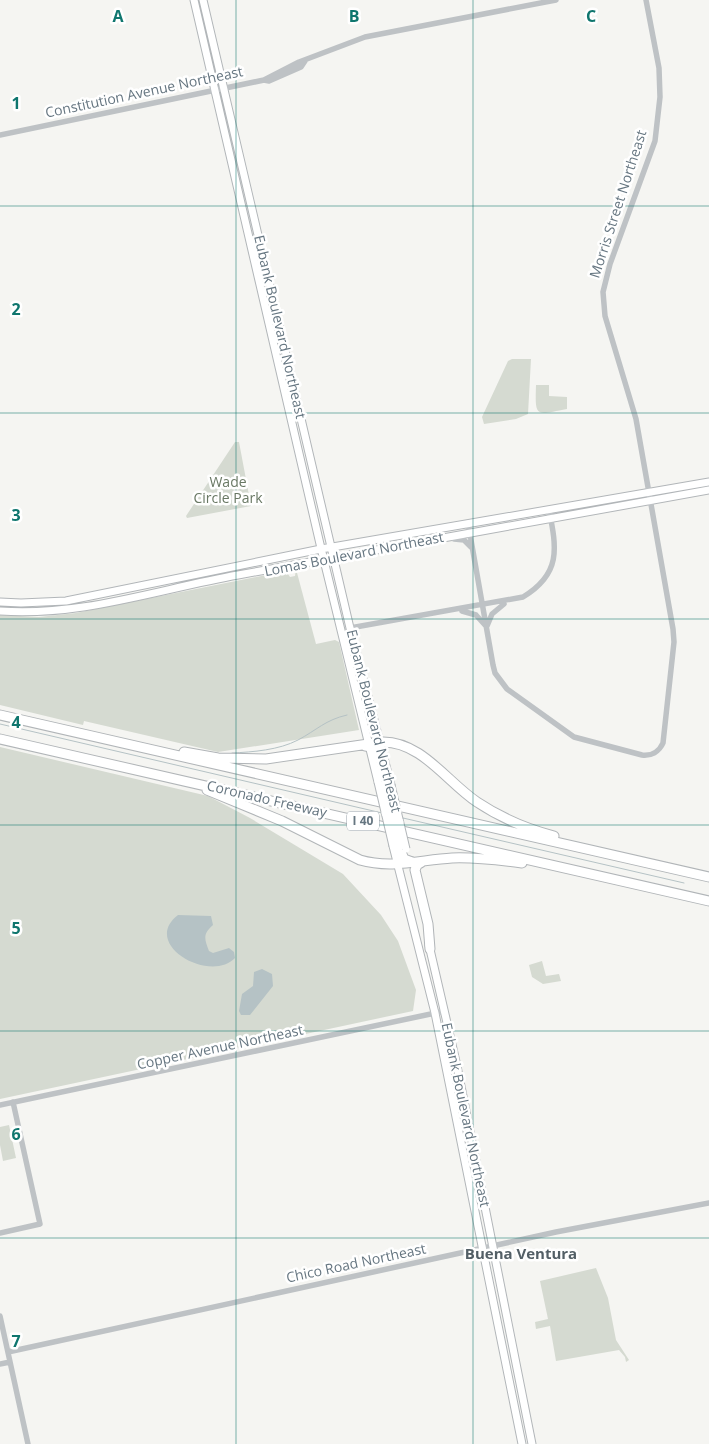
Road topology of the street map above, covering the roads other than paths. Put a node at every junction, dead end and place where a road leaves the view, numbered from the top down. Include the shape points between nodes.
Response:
1 (194, 0) edge
2 (203, 0) edge
3 (556, 0) edge
4 (646, 0) edge
5 (210, 29) junction
6 (201, 31) junction
7 (224, 89) junction
8 (215, 91) junction
9 (0, 135) edge
10 (235, 135) junction
11 (226, 138) junction
12 (292, 378) junction
13 (282, 380) junction
14 (709, 482) edge
15 (709, 490) edge
16 (648, 492) junction
17 (650, 501) junction
18 (549, 510) junction
19 (550, 519) junction
20 (468, 523) junction
21 (470, 532) junction
22 (422, 541) junction
23 (331, 547) junction
24 (321, 548) junction
25 (474, 553) junction
26 (334, 557) junction
27 (323, 559) junction
28 (234, 566) junction
29 (204, 582) junction
30 (0, 602) edge
31 (508, 602) junction
32 (483, 606) junction
33 (458, 610) junction
34 (0, 611) edge
35 (350, 628) junction
36 (487, 628) junction
37 (341, 634) junction
38 (364, 677) junction
39 (0, 716) edge
40 (0, 739) edge
41 (118, 742) junction
42 (375, 746) junction
43 (108, 764) junction
44 (385, 784) junction
45 (386, 813) joint
46 (399, 822) joint
47 (626, 858) junction
48 (402, 860) junction
49 (709, 877) edge
50 (618, 880) junction
51 (709, 901) edge
52 (430, 949) junction
53 (445, 1012) junction
54 (435, 1013) junction
55 (13, 1102) junction
56 (0, 1105) edge
57 (709, 1203) edge
58 (0, 1233) edge
59 (493, 1245) junction
60 (482, 1248) junction
61 (0, 1316) edge
62 (8, 1352) junction
63 (10, 1362) junction
64 (0, 1364) edge
65 (28, 1444) edge
66 (522, 1444) edge
67 (532, 1444) edge

1 - 6 main road, Eubank Boulevard Northeast
2 - 5 main road, Eubank Boulevard Northeast
3 - 7 street, Constitution Avenue Northeast via 365,37 305,61 269,81
4 - 16 street, Morris Street Northeast via 659,68 660,97 655,141 603,292 606,316 636,419
5 - 6 main road
5 - 7 main road, Eubank Boulevard Northeast
6 - 8 main road, Eubank Boulevard Northeast
7 - 8 street, Constitution Avenue Northeast
7 - 10 main road, Eubank Boulevard Northeast
8 - 9 street, Constitution Avenue Northeast
8 - 11 main road, Eubank Boulevard Northeast
10 - 11 main road
10 - 12 main road, Eubank Boulevard Northeast
11 - 13 main road, Eubank Boulevard Northeast
12 - 13 main road
12 - 23 main road, Eubank Boulevard Northeast
13 - 24 main road, Eubank Boulevard Northeast
14 - 16 main road, Lomas Boulevard Northeast
15 - 17 main road, Lomas Boulevard Northeast
16 - 17 street, Morris Street Northeast
16 - 18 main road, Lomas Boulevard Northeast
17 - 19 main road, Lomas Boulevard Northeast
17 - 36 street, Morris Street Northeast via 674,638 663,743 657,751 644,755 582,740 557,726 501,682 493,665
18 - 19 street
18 - 20 main road, Lomas Boulevard Northeast
19 - 21 main road, Lomas Boulevard Northeast
19 - 31 street via 555,549 549,573 531,592
20 - 21 street, Morris Street Northeast
20 - 23 main road, Lomas Boulevard Northeast
21 - 22 main road, Lomas Boulevard Northeast
21 - 25 street, Morris Street Northeast
22 - 25 street via 462,539 469,543
22 - 26 main road, Lomas Boulevard Northeast
23 - 24 main road, Lomas Boulevard Northeast
23 - 26 main road, Eubank Boulevard Northeast
24 - 27 main road, Eubank Boulevard Northeast
24 - 28 main road, Lomas Boulevard Northeast
25 - 32 street, Morris Street Northeast
26 - 27 main road, Lomas Boulevard Northeast
26 - 35 main road, Eubank Boulevard Northeast
27 - 29 main road, Lomas Boulevard Northeast
27 - 37 main road, Eubank Boulevard Northeast
28 - 29 main road via 234,572
28 - 30 main road, Lomas Boulevard Northeast via 66,601
29 - 34 main road, Lomas Boulevard Northeast via 90,606 54,611
31 - 32 street
31 - 36 street via 493,612
32 - 33 street
32 - 36 street, Morris Street Northeast
33 - 35 street
33 - 36 street via 475,615
35 - 38 main road, Eubank Boulevard Northeast
37 - 38 main road via 348,636
37 - 42 main road, Eubank Boulevard Northeast
38 - 42 main road, Eubank Boulevard Northeast
39 - 41 highway, Coronado Freeway / I 40
40 - 43 highway, Coronado Freeway / I 40
41 - 42 highway via 247,760
41 - 47 highway, Coronado Freeway / I 40
42 - 44 highway
42 - 47 highway via 403,746 422,756 468,796 529,829 602,848
43 - 48 highway via 225,796 376,867
43 - 50 highway, Coronado Freeway / I 40 via 234,790
44 - 45 main road, Eubank Boulevard Northeast, bridge
44 - 46 highway, bridge via 392,812
45 - 48 highway, bridge via 392,822
46 - 48 main road, Eubank Boulevard Northeast, bridge
47 - 49 highway, Coronado Freeway / I 40
48 - 50 highway via 496,859
48 - 52 main road, Eubank Boulevard Northeast
48 - 52 highway via 417,865 415,870 428,924
48 - 54 main road, Eubank Boulevard Northeast
50 - 51 highway, Coronado Freeway / I 40
52 - 53 main road, Eubank Boulevard Northeast
53 - 54 street, Copper Avenue Northeast
53 - 59 main road, Eubank Boulevard Northeast
54 - 55 street, Copper Avenue Northeast
54 - 60 main road, Eubank Boulevard Northeast
55 - 56 street, Copper Avenue Northeast
55 - 58 street via 40,1224
57 - 59 street, Chico Road Northeast
59 - 60 street, Chico Road Northeast
59 - 67 main road, Eubank Boulevard Northeast
60 - 62 street, Chico Road Northeast
60 - 66 main road, Eubank Boulevard Northeast
61 - 62 street
62 - 63 street
63 - 64 street
63 - 65 street

